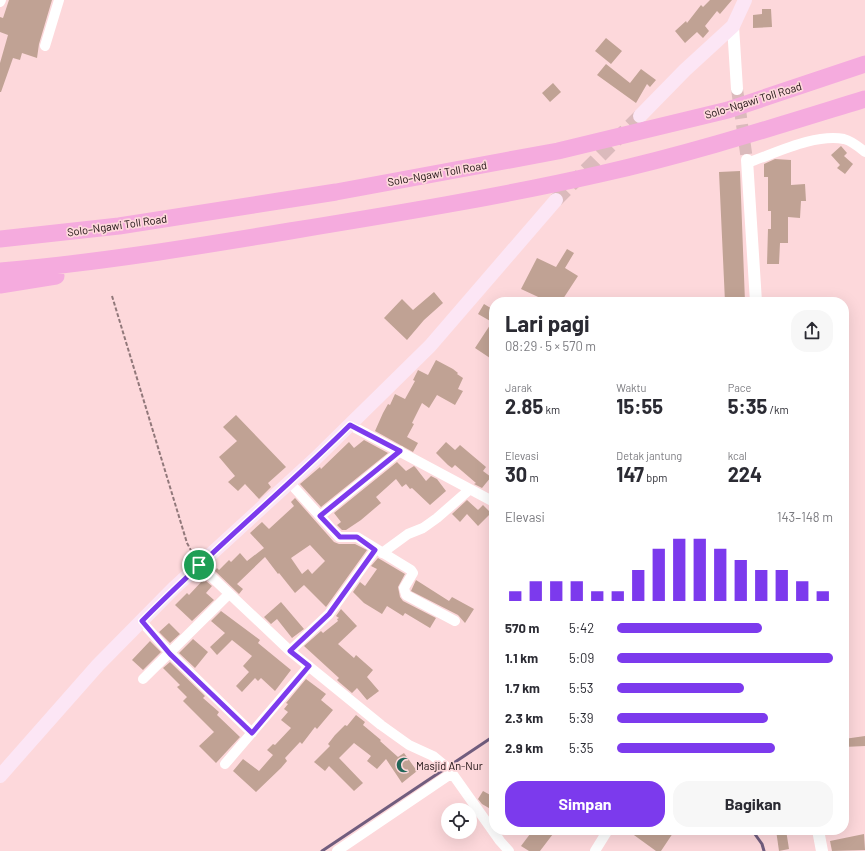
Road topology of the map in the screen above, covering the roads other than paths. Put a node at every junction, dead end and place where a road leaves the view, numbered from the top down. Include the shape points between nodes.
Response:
1 (59, 0) edge
2 (745, 0) edge
3 (733, 26) junction
4 (45, 46) dead end
5 (865, 64) edge
6 (737, 89) tunnel mouth
7 (865, 99) edge
8 (640, 116) tunnel mouth
9 (865, 152) edge
10 (747, 162) joint
11 (556, 200) tunnel mouth
12 (0, 239) edge
13 (182, 249) junction
14 (0, 271) edge
15 (0, 285) edge
16 (756, 297) edge
17 (350, 425) junction
18 (400, 451) junction
19 (290, 483) junction
20 (469, 490) junction
21 (489, 500) edge
22 (320, 516) junction
23 (378, 551) junction
24 (199, 565) junction
25 (229, 594) junction
26 (142, 621) junction
27 (455, 621) dead end
28 (290, 651) junction
29 (170, 654) junction
30 (309, 666) junction
31 (143, 679) dead end
32 (252, 733) junction
33 (225, 764) dead end
34 (451, 771) junction
35 (0, 776) edge
36 (489, 825) edge
37 (496, 835) edge
38 (605, 835) edge
39 (819, 835) edge
40 (337, 851) edge
41 (510, 851) edge
42 (595, 851) edge
43 (822, 851) edge

1 - 4 street
2 - 3 main road
3 - 6 street
3 - 8 main road
5 - 12 highway, Solo–Ngawi Toll Road via 728,110 558,151 336,192 118,226
7 - 13 highway via 738,138 600,174 429,208
9 - 10 street via 844,139 821,139
10 - 16 street
11 - 17 main road via 430,346
13 - 14 highway via 54,267
13 - 15 highway via 40,280
17 - 18 street
17 - 19 main road
18 - 20 street
18 - 22 street
19 - 22 street
19 - 24 main road
20 - 21 street
20 - 23 street via 423,528
22 - 23 street via 340,537 357,537
23 - 27 street via 411,570 412,573 404,588 406,596
23 - 28 street via 329,614
24 - 25 street
24 - 26 main road
25 - 28 street
25 - 29 street
26 - 29 street
26 - 35 main road via 98,665
28 - 30 street
29 - 31 street
29 - 32 street
30 - 32 street
30 - 34 street via 394,736 433,756
32 - 33 street
34 - 36 street
34 - 40 street
37 - 41 street
38 - 42 street
39 - 43 street

